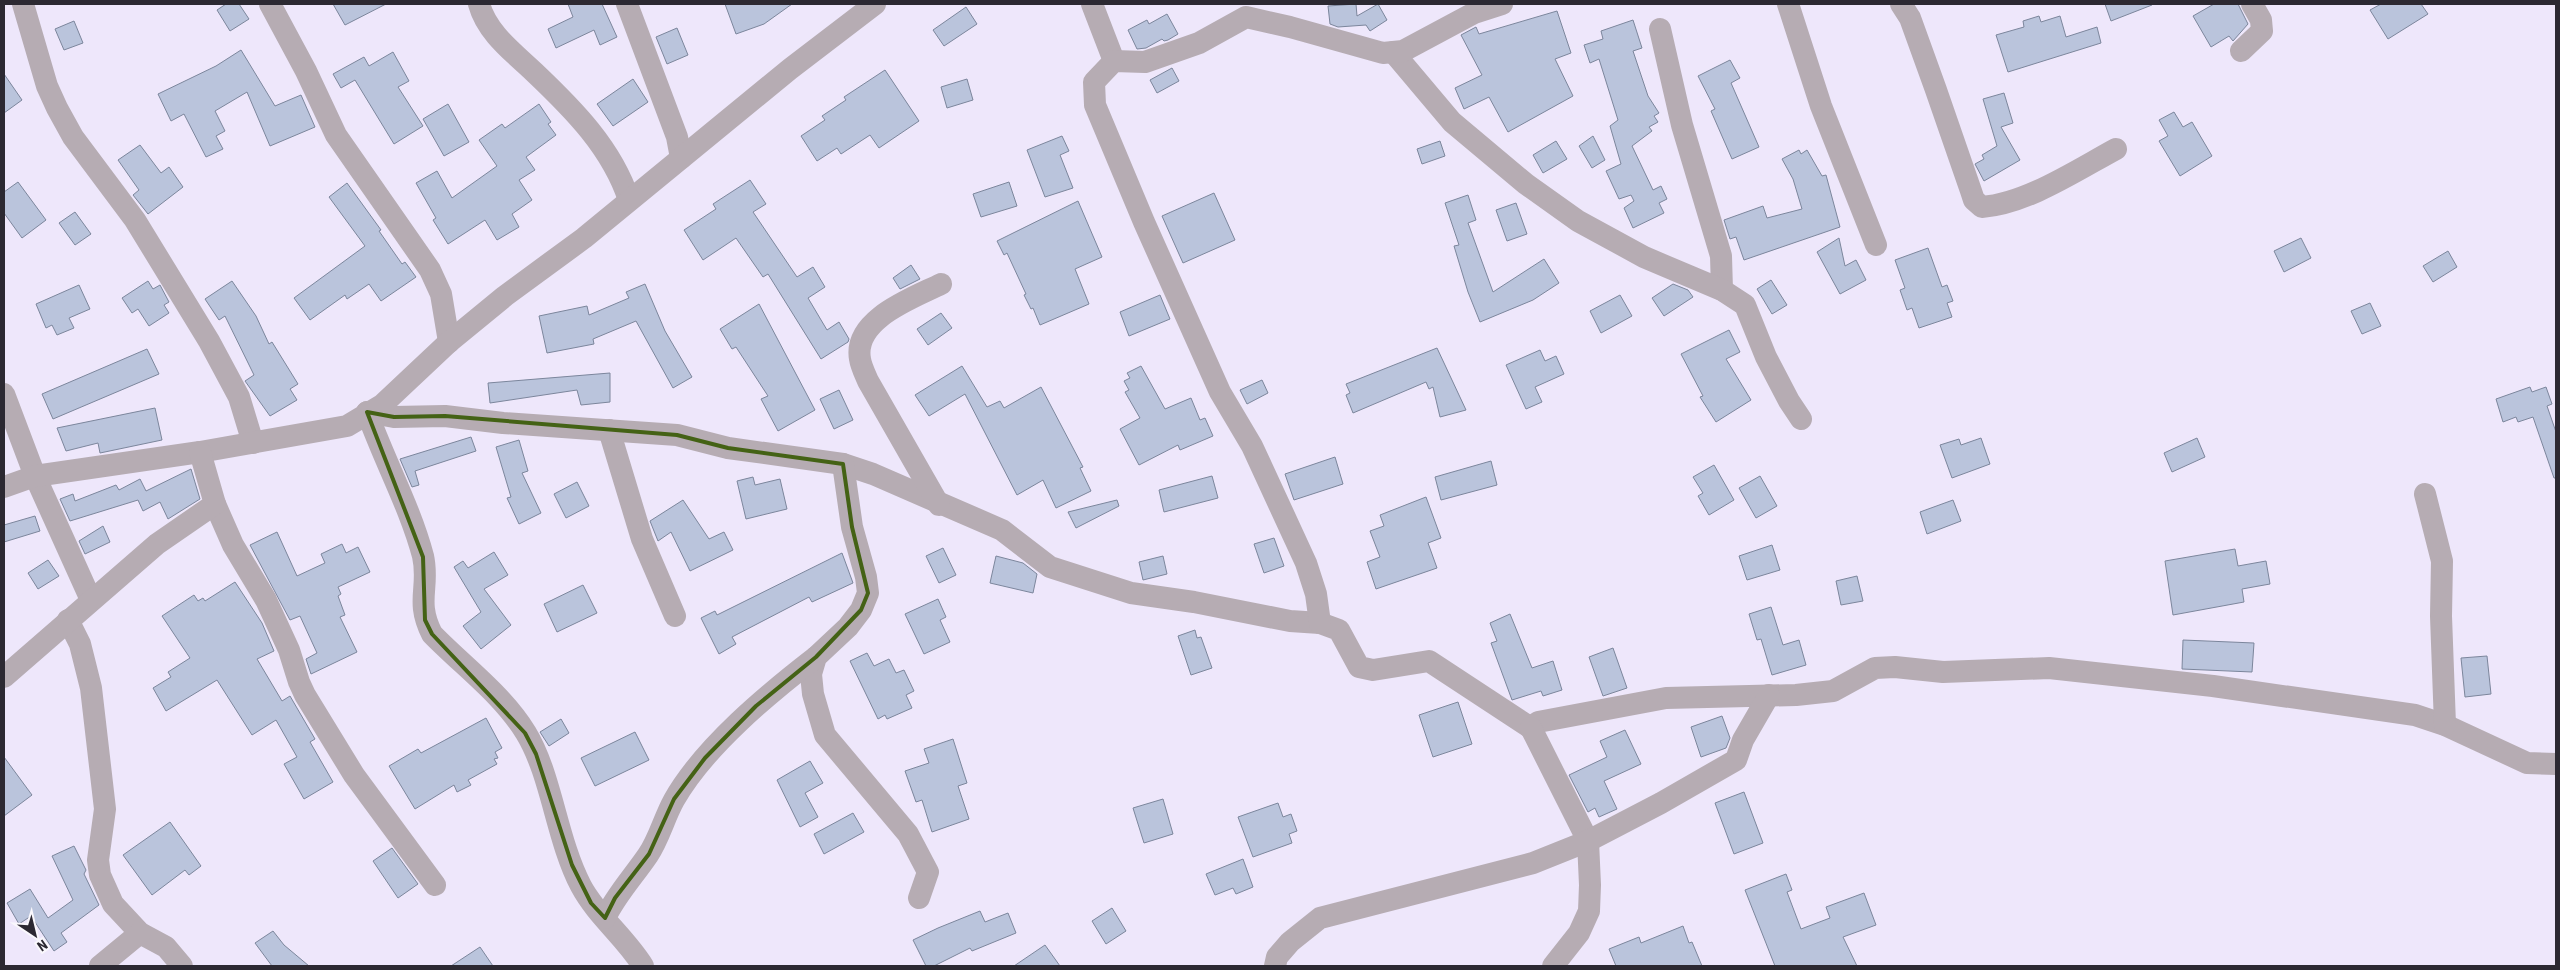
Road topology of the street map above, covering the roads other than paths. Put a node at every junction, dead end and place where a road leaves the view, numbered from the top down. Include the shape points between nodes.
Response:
1 (23, 4) edge
2 (270, 4) edge
3 (479, 4) edge
4 (627, 4) edge
5 (875, 4) edge
6 (1092, 4) edge
7 (1502, 4) edge
8 (1788, 4) edge
9 (1901, 4) edge
10 (2252, 4) edge
11 (1660, 29) dead end
12 (2241, 51) dead end
13 (1393, 52) junction
14 (1114, 61) junction
15 (2116, 149) dead end
16 (681, 158) junction
17 (629, 200) junction
18 (1876, 245) dead end
19 (941, 284) dead end
20 (1722, 290) junction
21 (450, 342) junction
22 (4, 394) edge
23 (368, 412) junction
24 (1801, 418) dead end
25 (609, 430) junction
26 (252, 442) junction
27 (200, 452) junction
28 (843, 464) junction
29 (35, 476) junction
30 (4, 487) edge
31 (2425, 494) dead end
32 (215, 504) junction
33 (940, 504) junction
34 (91, 600) junction
35 (675, 616) dead end
36 (68, 620) junction
37 (1320, 623) junction
38 (816, 657) junction
39 (4, 677) edge
40 (1769, 695) junction
41 (2445, 725) junction
42 (1531, 728) junction
43 (2556, 764) edge
44 (1588, 841) junction
45 (435, 885) dead end
46 (919, 898) dead end
47 (605, 918) junction
48 (140, 933) junction
49 (100, 966) edge
50 (182, 966) edge
51 (643, 966) edge
52 (1275, 966) edge
53 (1553, 966) edge

1 - 26 street via 47,86 57,108 73,136 135,220 209,341 235,389
2 - 21 street via 336,135 430,270 441,294
3 - 17 street via 486,20 510,51 534,71 604,147 616,166
4 - 16 street via 677,137
5 - 16 street
6 - 14 street
7 - 13 street via 1474,13 1403,51
8 - 18 street via 1821,106
9 - 15 street via 1910,18 1970,191 1982,207 1999,206
10 - 12 street via 2261,20 2262,31
11 - 20 street via 1682,125 1721,256
13 - 14 street via 1350,46 1306,31 1246,17 1199,44 1145,62
13 - 20 street via 1452,122 1526,184 1578,221 1644,257
14 - 37 street via 1094,82 1095,105 1220,392 1252,446 1306,563 1316,594
16 - 17 street
17 - 21 street
19 - 33 street via 873,321 861,340 860,358 868,381
20 - 24 street via 1745,305 1766,357
21 - 23 street via 382,405
22 - 29 street
23 - 25 street via 394,417 446,416
23 - 26 street via 347,426
23 - 47 street via 423,557 426,578 422,606 425,620 432,634 509,711 526,733 536,754 572,865 591,903
25 - 28 street via 677,435 728,448
25 - 35 street via 642,539
26 - 27 street
27 - 29 street
27 - 32 street
28 - 33 street
28 - 38 street via 852,527 868,593 861,610 848,627
29 - 30 street
29 - 34 street
31 - 41 street via 2442,560 2440,616
32 - 34 street via 157,544
32 - 45 street via 233,545 266,600 305,695 354,775
33 - 37 street via 1002,530 1050,567 1130,593 1194,602 1290,622
34 - 36 street
36 - 39 street
36 - 48 street via 80,644 91,688 105,809 98,860 100,875 113,904
37 - 42 street via 1339,630 1359,666 1373,670 1429,661
38 - 46 street via 812,684 825,735 908,834 928,872
38 - 47 street via 756,706 705,758 674,799 649,854 615,898
40 - 41 street via 1833,691 1875,668 1943,672 2049,668 2318,701 2415,715
40 - 42 street via 1666,698 1538,722
40 - 44 street via 1743,740 1736,760
41 - 43 street via 2527,763
42 - 44 street
44 - 52 street via 1533,863 1320,918 1290,942 1277,957
44 - 53 street via 1589,911 1579,933
47 - 51 street via 629,944
48 - 49 street
48 - 50 street via 166,947

